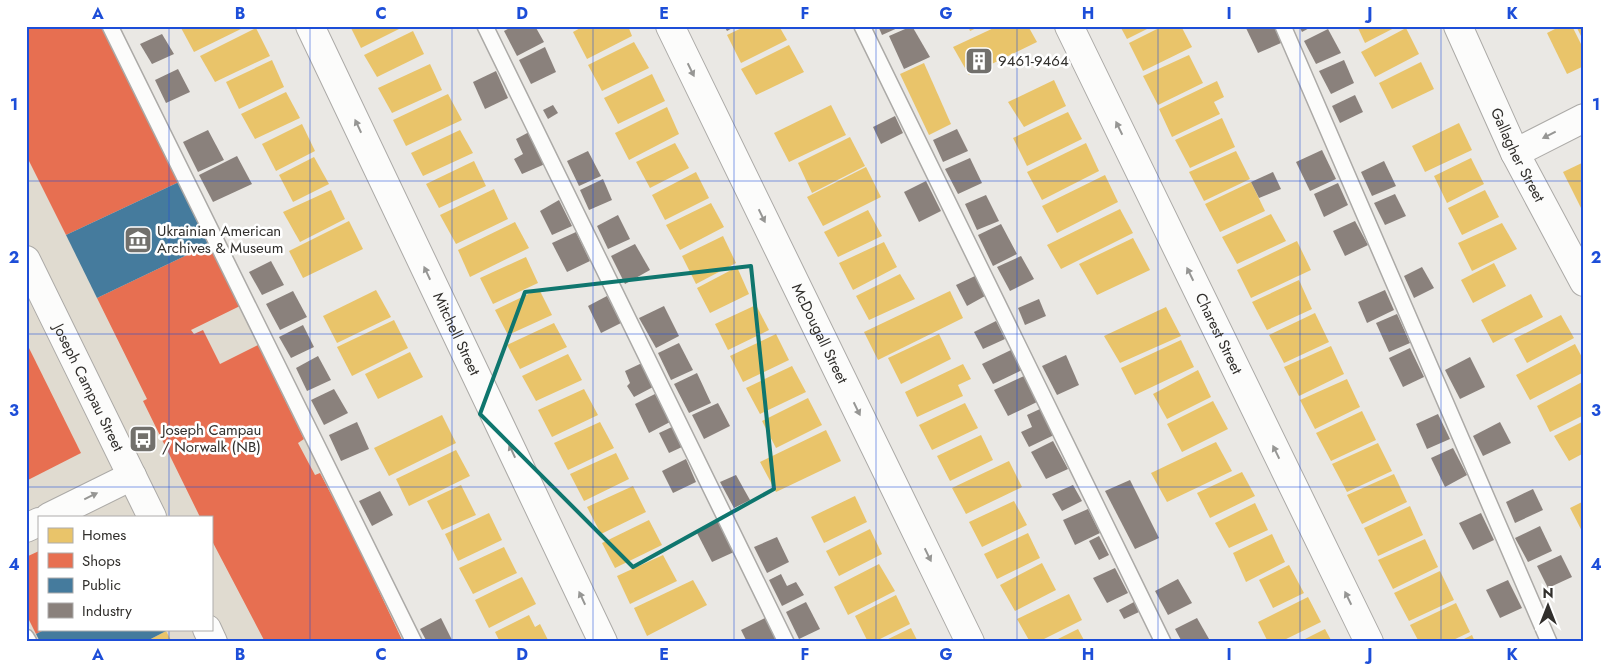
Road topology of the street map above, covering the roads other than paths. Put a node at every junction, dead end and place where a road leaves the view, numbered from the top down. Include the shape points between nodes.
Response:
1 (110, 26) edge
2 (310, 26) edge
3 (485, 26) edge
4 (670, 26) edge
5 (862, 26) edge
6 (1069, 26) edge
7 (1283, 26) edge
8 (1458, 26) edge
9 (1584, 118) edge
10 (1515, 153) junction
11 (26, 260) edge
12 (1584, 282) edge
13 (132, 476) junction
14 (52, 516) edge
15 (152, 516) edge
16 (38, 522) edge
17 (26, 528) edge
18 (207, 630) edge
19 (26, 637) edge
20 (29, 642) edge
21 (213, 642) edge
22 (414, 642) edge
23 (603, 642) edge
24 (786, 642) edge
25 (970, 642) edge
26 (1163, 642) edge
27 (1369, 642) edge
28 (1549, 642) edge

1 - 22 lane
23 -> 2 street, Mitchell Street
3 - 24 lane
4 -> 25 street, McDougall Street
5 - 26 lane
27 -> 6 street, Charest Street
7 - 28 lane
8 - 10 street, Gallagher Street
9 -> 10 street
10 - 12 street, Gallagher Street
11 - 13 street, Joseph Campau Street
14 -> 13 street
13 - 15 street, Joseph Campau Street
16 - 17 street
18 - 21 street
19 - 20 lane

